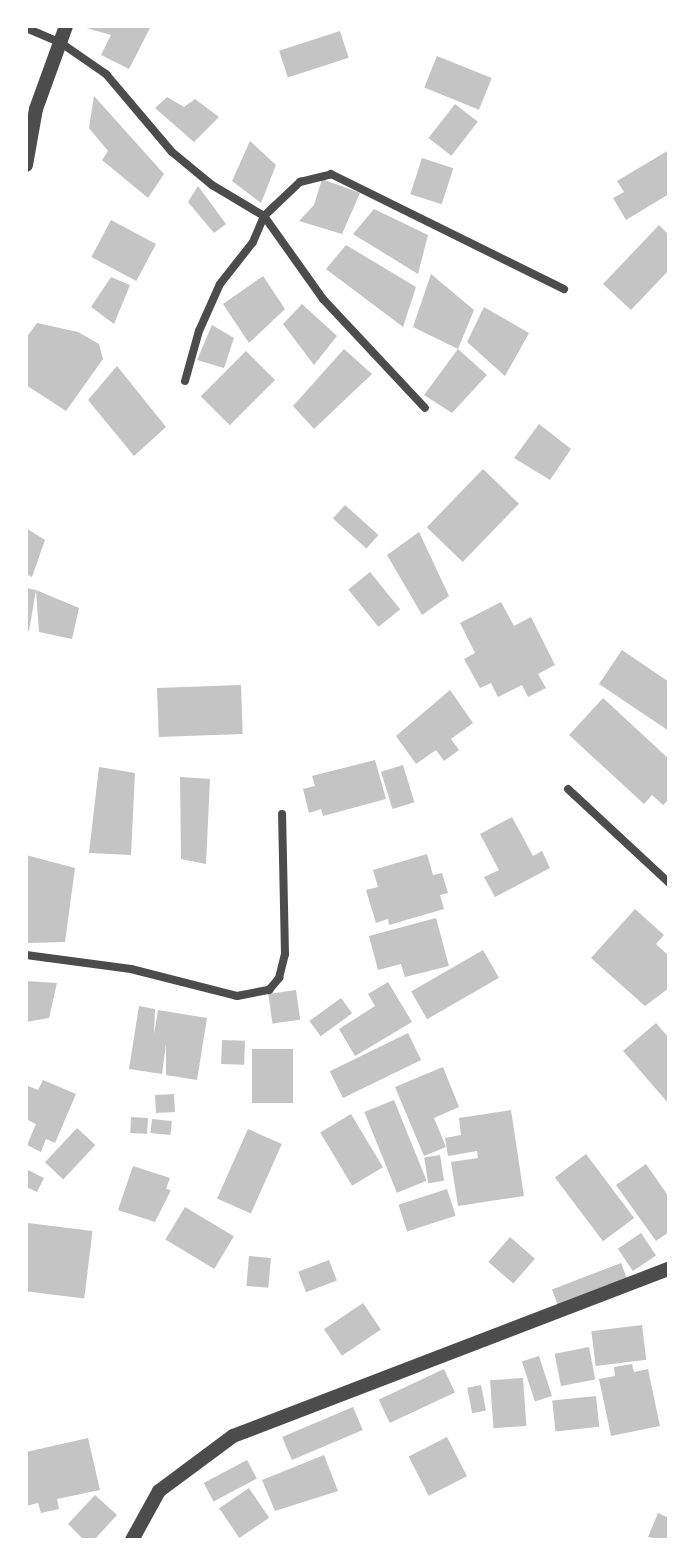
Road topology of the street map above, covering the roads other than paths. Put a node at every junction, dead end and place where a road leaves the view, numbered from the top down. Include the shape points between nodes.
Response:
1 (66, 26) edge
2 (26, 28) edge
3 (61, 43) junction
4 (26, 165) edge
5 (264, 216) junction
6 (564, 289) dead end
7 (185, 381) dead end
8 (425, 408) dead end
9 (568, 789) dead end
10 (282, 814) dead end
11 (669, 883) edge
12 (26, 955) edge
13 (669, 1269) edge
14 (132, 1540) edge

1 - 3 street
2 - 3 street
3 - 4 street via 36,109
3 - 5 street via 106,74 182,160
5 - 6 street via 300,182 331,174
5 - 7 street via 253,242 220,284
5 - 8 street via 323,299
9 - 11 street
10 - 12 street via 285,954 279,978 269,990 237,996 131,969
13 - 14 street via 233,1436 159,1491

